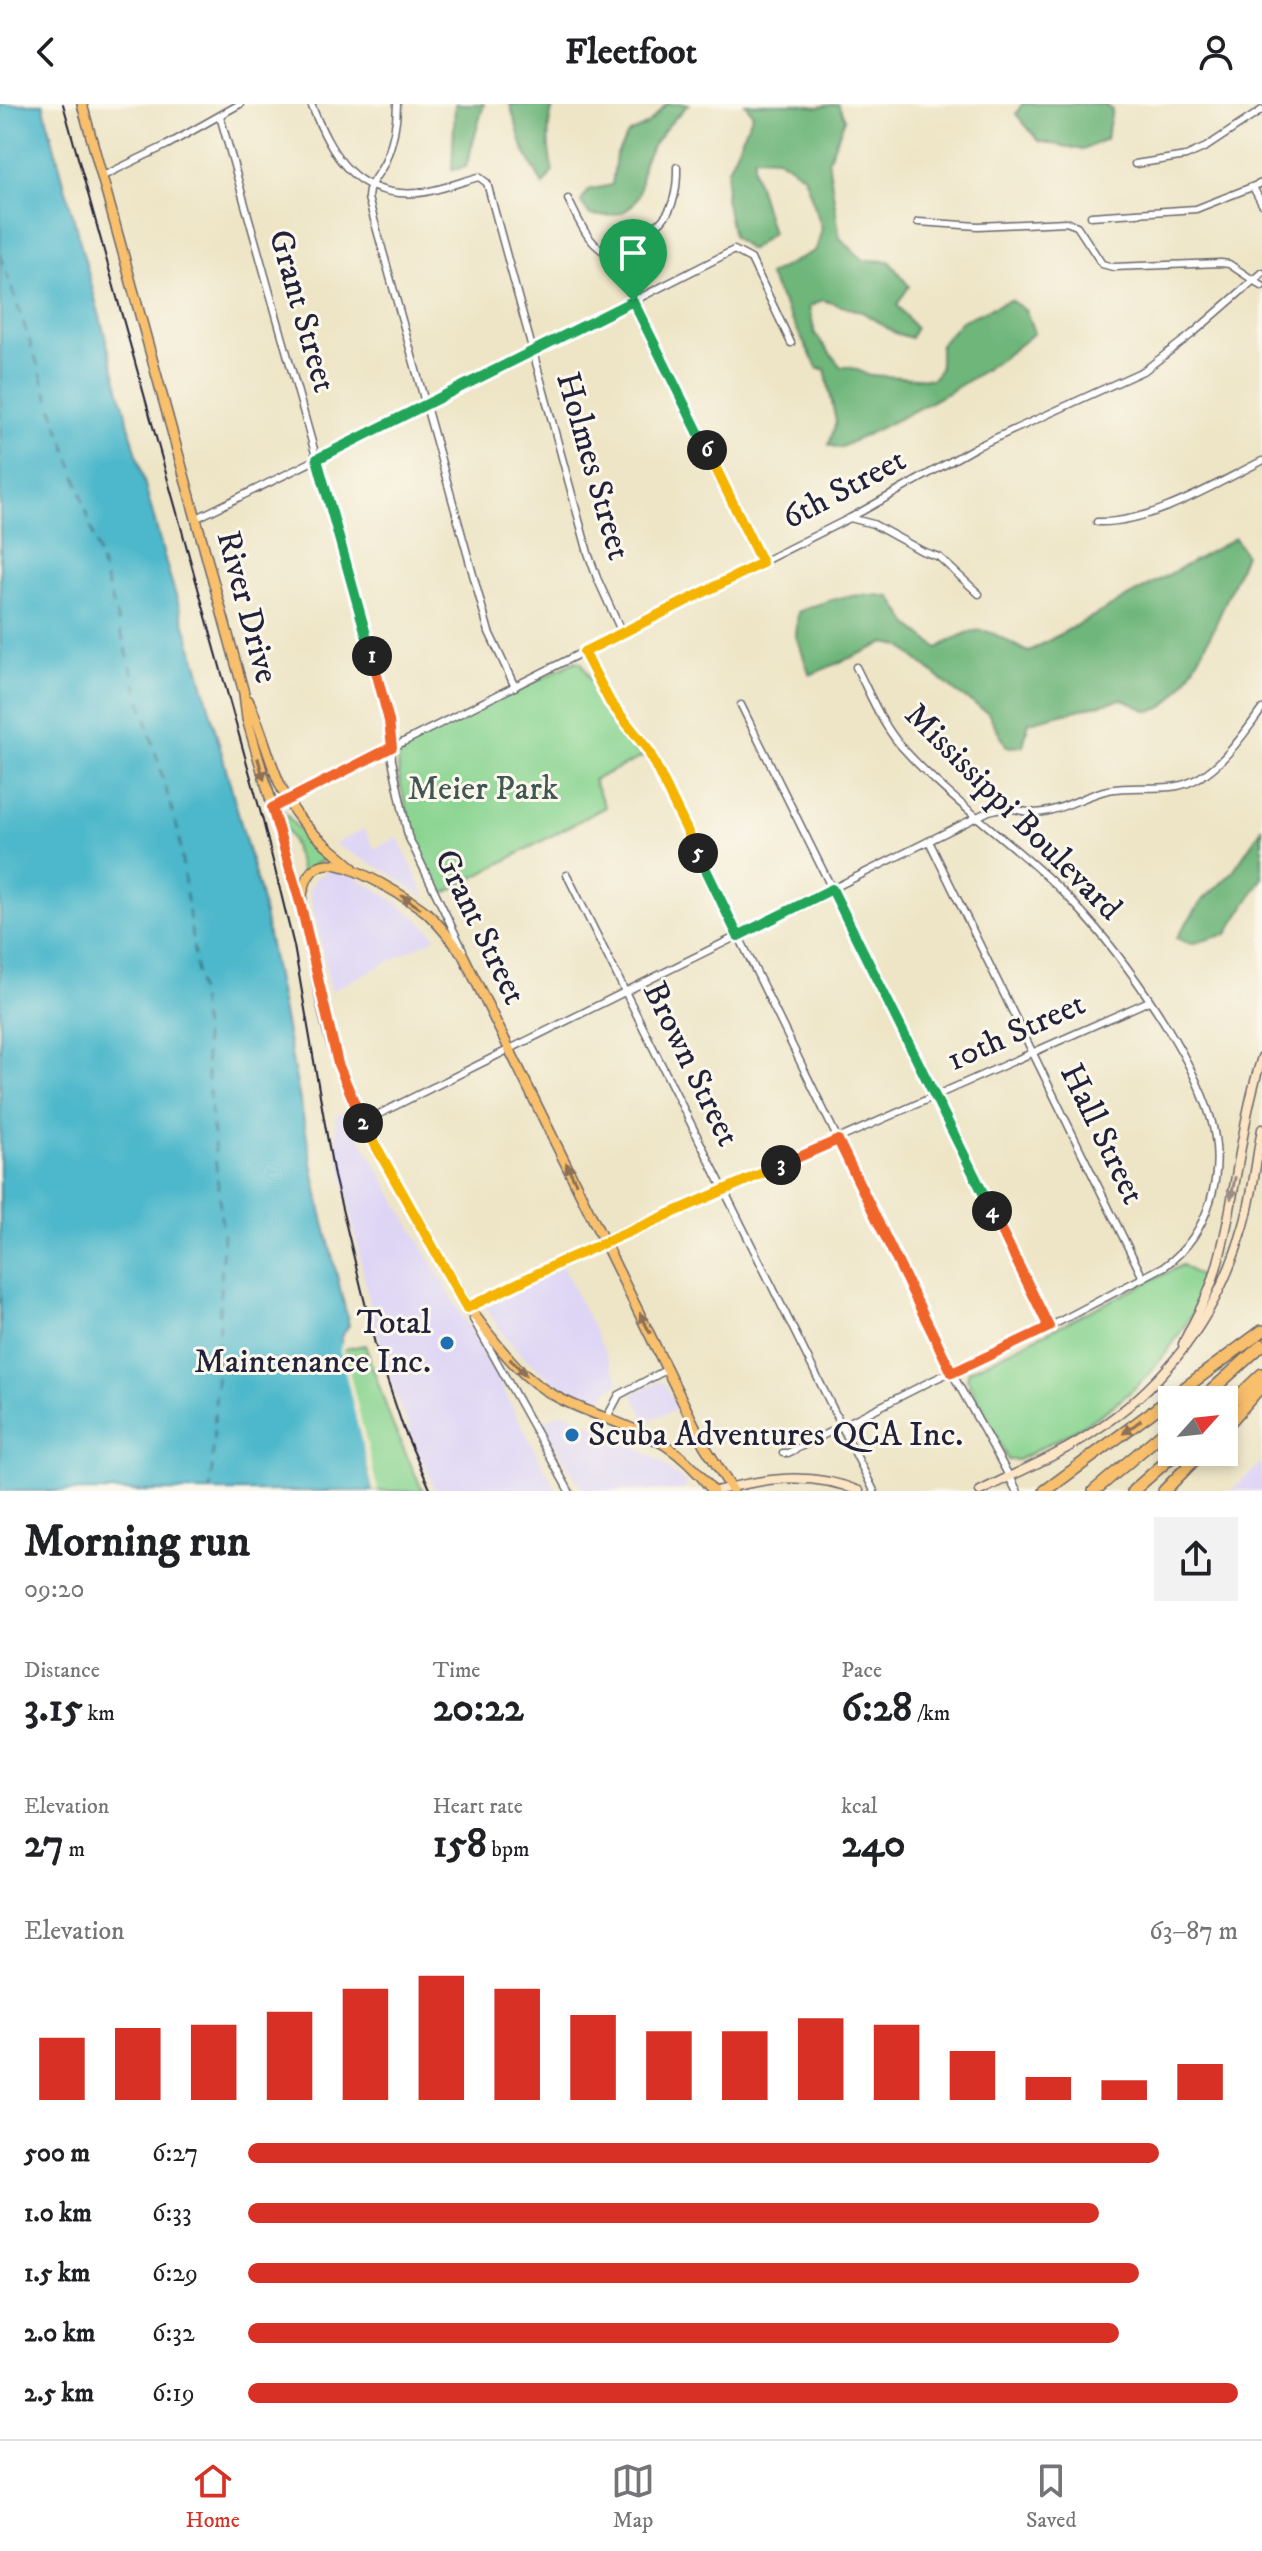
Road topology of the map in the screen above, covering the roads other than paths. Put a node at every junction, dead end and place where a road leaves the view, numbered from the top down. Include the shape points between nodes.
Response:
1 (82, 104) edge
2 (311, 104) edge
3 (397, 104) edge
4 (236, 105) edge
5 (1262, 110) edge
6 (220, 116) junction
7 (1135, 164) dead end
8 (677, 167) dead end
9 (103, 176) junction
10 (1262, 183) edge
11 (370, 186) junction
12 (1253, 187) junction
13 (568, 199) dead end
14 (1262, 204) edge
15 (1091, 216) dead end
16 (918, 222) dead end
17 (615, 257) junction
18 (1262, 273) edge
19 (1254, 280) junction
20 (1262, 286) edge
21 (633, 301) junction
22 (791, 343) dead end
23 (534, 352) junction
24 (427, 405) junction
25 (317, 459) junction
26 (1262, 461) edge
27 (197, 518) junction
28 (850, 518) junction
29 (1097, 522) dead end
30 (762, 563) junction
31 (979, 594) dead end
32 (622, 633) junction
33 (584, 652) junction
34 (856, 667) dead end
35 (515, 687) junction
36 (244, 693) junction
37 (741, 705) dead end
38 (1262, 709) edge
39 (392, 747) junction
40 (288, 800) junction
41 (272, 808) junction
42 (979, 816) junction
43 (929, 841) junction
44 (354, 870) junction
45 (567, 875) dead end
46 (832, 889) junction
47 (301, 906) junction
48 (738, 936) junction
49 (477, 983) junction
50 (626, 991) junction
51 (1149, 1001) junction
52 (510, 1049) junction
53 (1034, 1052) junction
54 (1262, 1057) edge
55 (935, 1096) junction
56 (363, 1122) junction
57 (1262, 1129) edge
58 (838, 1140) junction
59 (725, 1190) junction
60 (605, 1243) junction
61 (1143, 1278) junction
62 (467, 1308) junction
63 (1049, 1327) junction
64 (1262, 1331) edge
65 (1262, 1345) edge
66 (1179, 1354) junction
67 (668, 1369) junction
68 (952, 1373) junction
69 (1262, 1374) edge
70 (1262, 1385) edge
71 (1217, 1386) edge
72 (1238, 1397) edge
73 (1238, 1413) edge
74 (606, 1419) junction
75 (842, 1426) junction
76 (1158, 1437) edge
77 (783, 1453) dead end
78 (1161, 1466) edge
79 (1188, 1466) edge
80 (1009, 1476) junction
81 (732, 1489) edge
82 (1046, 1490) edge
83 (569, 1491) edge
84 (714, 1491) edge
85 (859, 1491) edge
86 (874, 1491) edge
87 (980, 1491) edge
88 (1017, 1491) edge
89 (1094, 1491) edge
90 (1133, 1491) edge
91 (1164, 1491) edge

1 - 9 main road, River Drive
2 - 11 street via 333,150
3 - 11 street via 390,148
4 - 6 street
5 - 7 street via 1186,156
6 - 9 street
6 - 25 street, Grant Street
8 - 17 street via 677,192 669,212 650,234
9 - 27 main road, River Drive
10 - 12 street
11 - 23 street, Holmes Street via 393,193 479,177 487,183
11 - 24 street via 368,198
12 - 14 street
12 - 15 street via 1186,211
13 - 17 street via 586,234 600,251
16 - 19 street via 1066,222 1077,226 1102,264 1221,263
17 - 21 street
18 - 19 street, 6th Street
19 - 20 street
19 - 28 street, 6th Street via 1145,370 976,447
21 - 22 street via 734,250 753,263
21 - 23 street
21 - 30 street
23 - 24 street
23 - 32 street, Holmes Street via 588,553
24 - 25 street
24 - 35 street via 489,632
25 - 27 street
25 - 39 street, Grant Street via 381,687
26 - 29 street via 1175,503 1114,522
27 - 36 main road, River Drive
28 - 30 street, 6th Street
28 - 31 street via 939,557
30 - 32 street, 6th Street
32 - 33 street, 6th Street
33 - 35 street, 6th Street
33 - 48 street via 610,702 648,750
34 - 42 street, Mississippi Boulevard via 898,743
35 - 39 street, 6th Street
36 - 40 main road
36 -> 41 main road, River Drive
37 - 46 street
38 - 42 street via 1225,757 1187,784 1111,789 1048,811 1010,806
39 - 40 street, 6th Street
39 - 49 street, Grant Street via 408,836
40 - 41 street, 6th Street
40 - 44 main road via 317,838
41 - 47 main road, River Drive
42 - 43 street
42 - 51 street, Mississippi Boulevard via 1091,922
43 - 46 street
43 - 53 street, Hall Street
44 - 47 main road via 330,863 317,867 306,878
49 -> 44 main road via 463,955 424,911
45 - 50 street, Brown Street
46 - 48 street
46 - 55 street
47 - 56 main road, River Drive via 338,1064
48 - 50 street
48 - 58 street
49 - 52 main road, Grant Street
50 - 52 street
50 - 59 street, Brown Street
51 - 53 street, 10th Street
51 - 61 street, Mississippi Boulevard via 1176,1043 1211,1120 1216,1174 1211,1202 1188,1245
52 - 56 street
60 -> 52 main road, Grant Street
53 - 55 street, 10th Street
53 - 61 street, Hall Street
54 -> 66 main road via 1216,1268
55 - 58 street, 10th Street
55 - 63 street
56 - 62 main road, River Drive
57 - 66 main road via 1231,1266 1207,1317
58 - 59 street, 10th Street
58 - 68 street
59 - 60 street, 10th Street
59 - 75 street, Brown Street
60 - 62 street, 10th Street
67 -> 60 main road, Grant Street
61 - 63 street, Mississippi Boulevard
62 -> 74 main road, River Drive via 538,1386
62 - 83 street
63 - 68 street, Mississippi Boulevard
64 -> 82 highway
65 - 71 highway
66 - 80 main road via 1116,1416
67 - 74 street via 619,1395
67 - 81 main road, Grant Street
68 - 75 street, Mississippi Boulevard
68 - 80 street
69 - 72 highway
70 - 73 highway
74 - 84 main road, River Drive via 664,1445
75 - 77 street, Mississippi Boulevard
75 - 86 street, Brown Street
76 - 89 highway
78 - 90 highway
79 - 91 highway
80 - 87 main road
80 - 88 street
81 - 84 main road
81 - 85 main road via 799,1478

